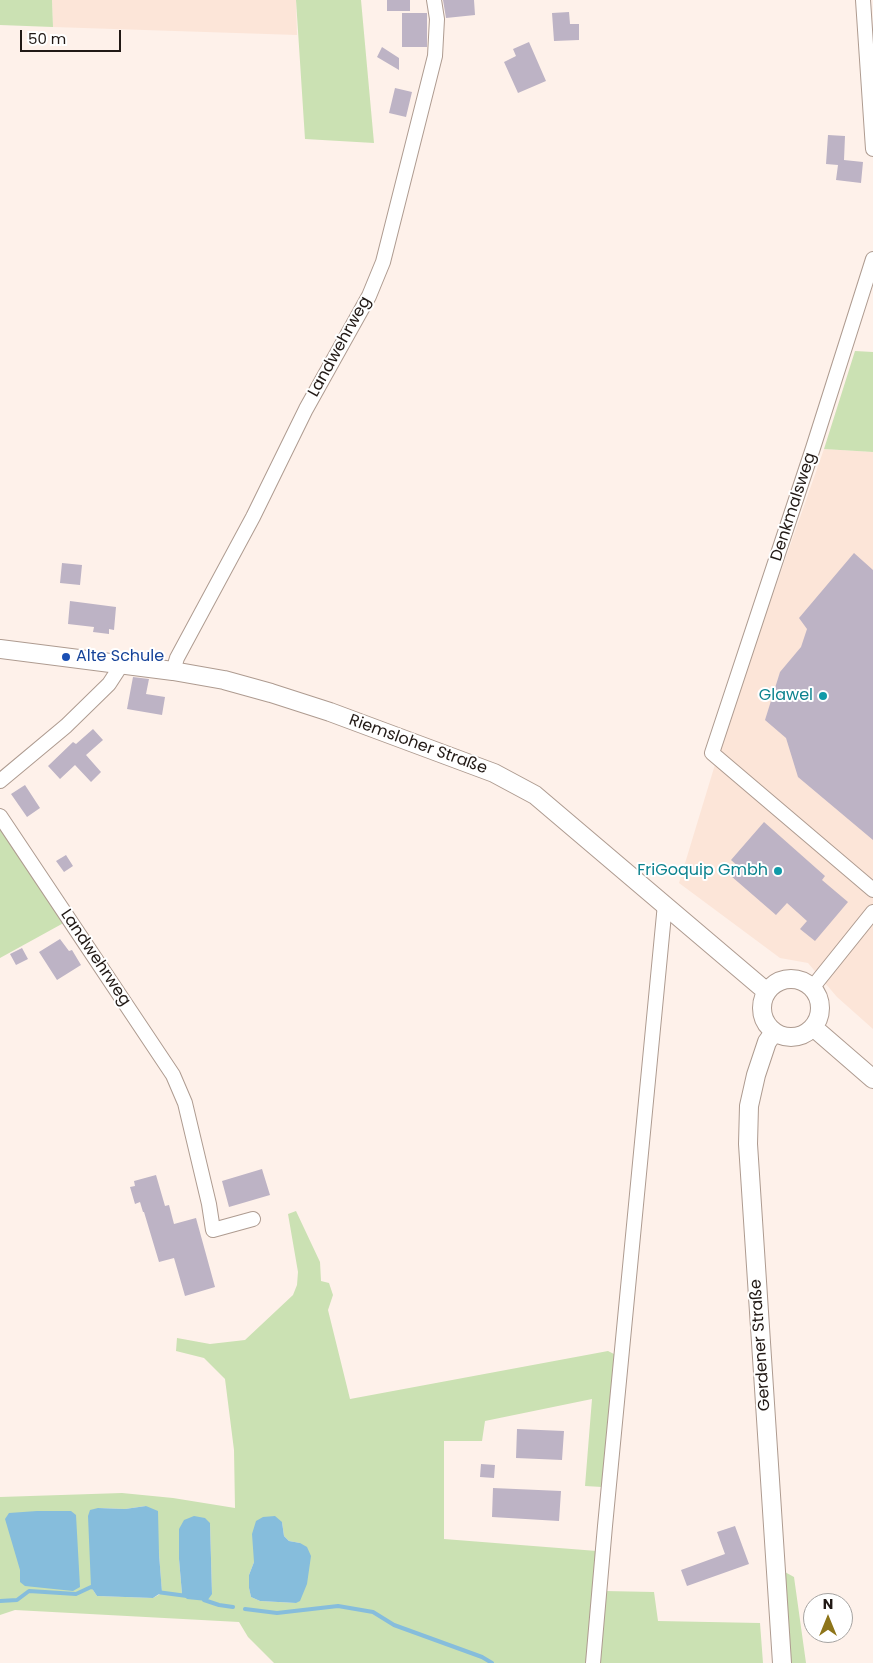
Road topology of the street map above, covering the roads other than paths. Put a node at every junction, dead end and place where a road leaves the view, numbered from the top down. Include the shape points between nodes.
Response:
1 (434, 0) edge
2 (863, 0) edge
3 (873, 149) edge
4 (873, 259) edge
5 (0, 649) edge
6 (122, 664) junction
7 (173, 671) junction
8 (0, 781) edge
9 (0, 816) edge
10 (873, 890) edge
11 (665, 904) junction
12 (873, 912) edge
13 (812, 988) junction
14 (767, 992) junction
15 (813, 1027) junction
16 (774, 1032) junction
17 (873, 1079) edge
18 (253, 1220) dead end
19 (593, 1663) edge
20 (782, 1663) edge

1 - 7 street, Landwehrweg via 437,19 435,56 383,262 369,296 306,409
2 - 3 street
4 - 10 street, Denkmalsweg via 712,753
5 - 6 main road, Riemsloher Straße
6 - 7 main road, Riemsloher Straße
6 - 8 street via 110,684 85,708
7 - 11 main road, Riemsloher Straße via 271,693 494,773 535,795
9 - 18 street, Landwehrweg via 173,1075 185,1103 213,1230
11 - 14 main road, Riemsloher Straße
11 - 19 street
12 - 13 street
13 - 14 main road via 797,980 789,980 780,981
13 - 15 main road via 817,995 820,1012
14 - 16 main road via 763,1000 763,1017
15 - 16 main road via 798,1036 781,1036
15 - 17 main road
16 - 20 main road, Gerdener Straße via 767,1042 749,1106 748,1144

